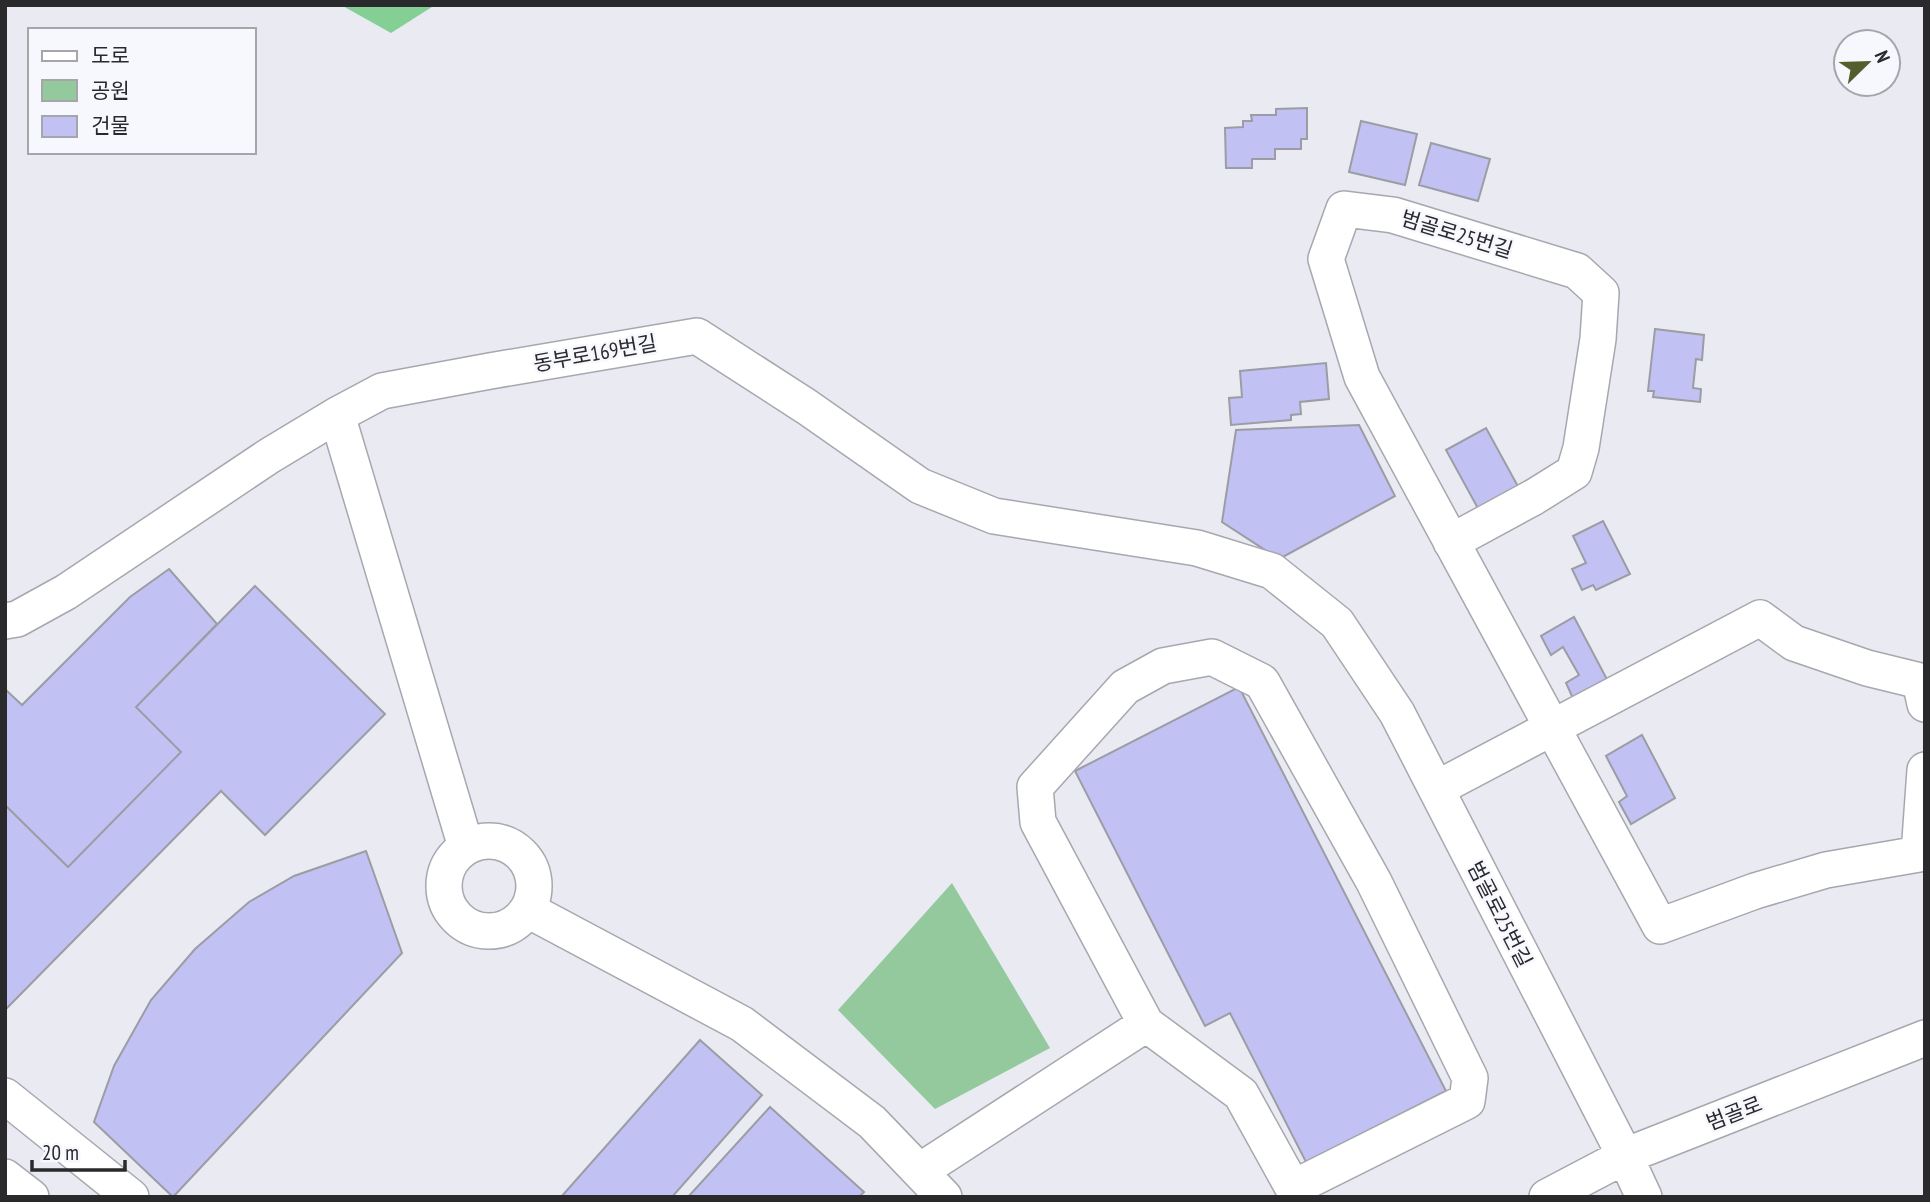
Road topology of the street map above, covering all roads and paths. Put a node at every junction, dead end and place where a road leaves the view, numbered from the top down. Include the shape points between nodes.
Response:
1 (337, 415) junction
2 (1451, 542) junction
3 (5, 621) edge
4 (1925, 704) edge
5 (1552, 728) junction
6 (1925, 770) edge
7 (1436, 789) junction
8 (466, 847) junction
9 (528, 910) junction
10 (1146, 1024) junction
11 (1925, 1038) edge
12 (5, 1096) edge
13 (1625, 1156) junction
14 (920, 1171) junction
15 (5, 1177) edge
16 (1295, 1192) edge
17 (31, 1197) edge
18 (131, 1197) edge
19 (944, 1197) edge
20 (1548, 1197) edge
21 (1644, 1197) edge

1 - 3 street, 동부로169번길 via 66,592
1 - 7 street, 동부로169번길 via 382,391 698,336 920,486 994,516 1197,548 1272,571 1337,623 1397,713
1 - 8 street
2 - 2 street, 범골로25번길 via 1362,377 1326,259 1344,209 1393,215 1577,271 1601,293 1598,340 1574,472
2 - 5 street, 범골로25번길
4 - 5 street via 1920,681 1794,643 1760,618
5 - 6 street, 범골로25번길 via 1660,926 1826,870 1919,854
5 - 7 street
7 - 13 street, 범골로25번길
8 - 9 street via 495,841 521,854 534,881
8 - 9 street via 454,857 444,884 452,913 476,930 491,932 506,929
9 - 14 street via 742,1024 872,1122
10 - 14 street
10 - 16 street via 1241,1094
10 - 16 street via 1038,822 1035,788 1125,687 1163,666 1212,657 1262,682 1374,882 1470,1078 1467,1101
11 - 13 street, 범골로
12 - 18 street
13 - 20 street, 범골로
13 - 21 street, 범골로25번길
14 - 19 street
15 - 17 street

